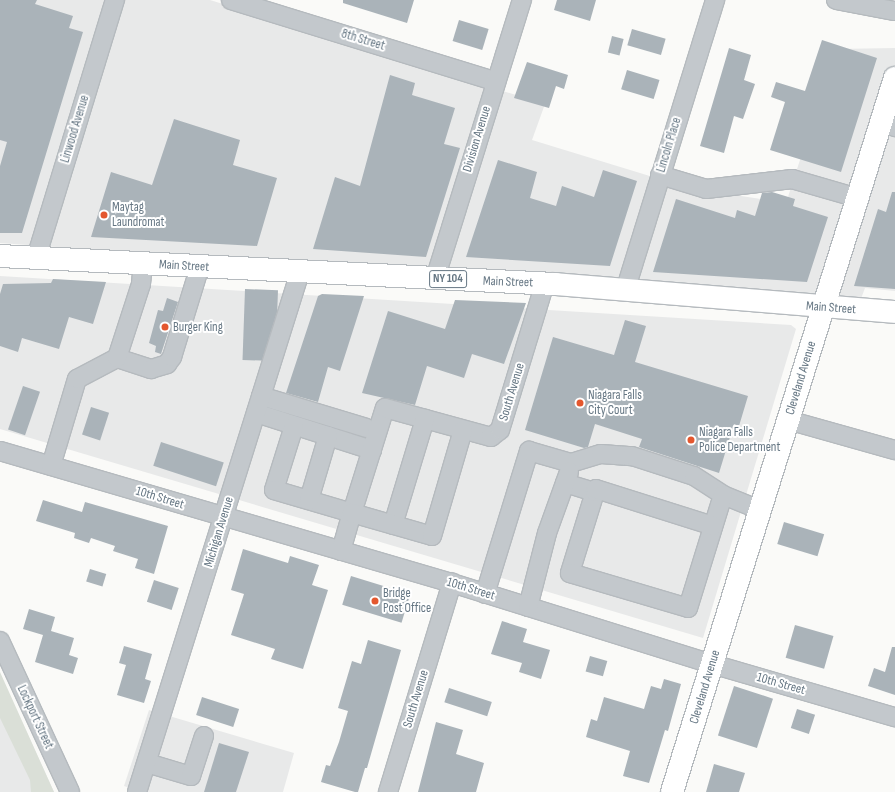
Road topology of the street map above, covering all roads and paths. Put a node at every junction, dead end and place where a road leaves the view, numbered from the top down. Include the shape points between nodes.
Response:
1 (115, 0) edge
2 (231, 0) edge
3 (522, 0) edge
4 (715, 0) edge
5 (836, 0) edge
6 (895, 11) edge
7 (895, 78) edge
8 (495, 81) junction
9 (888, 124) edge
10 (660, 175) junction
11 (858, 198) junction
12 (0, 256) edge
13 (36, 258) junction
14 (143, 263) junction
15 (200, 266) junction
16 (300, 272) junction
17 (435, 279) junction
18 (545, 283) junction
19 (625, 291) junction
20 (824, 307) junction
21 (895, 312) edge
22 (117, 358) junction
23 (258, 405) junction
24 (424, 419) junction
25 (788, 420) junction
26 (294, 426) junction
27 (366, 428) dead end
28 (463, 430) junction
29 (328, 436) junction
30 (372, 450) junction
31 (895, 450) edge
32 (0, 451) edge
33 (571, 463) junction
34 (51, 466) junction
35 (565, 483) junction
36 (595, 492) junction
37 (723, 495) junction
38 (309, 500) junction
39 (760, 510) junction
40 (352, 513) junction
41 (223, 517) junction
42 (393, 525) junction
43 (713, 526) junction
44 (341, 551) junction
45 (452, 583) junction
46 (485, 594) junction
47 (528, 607) junction
48 (0, 641) edge
49 (712, 664) junction
50 (895, 717) edge
51 (204, 736) dead end
52 (147, 763) junction
53 (70, 792) edge
54 (137, 792) edge
55 (388, 792) edge
56 (672, 792) edge

1 - 13 street, Linwood Avenue
2 - 8 street, 8th Street
3 - 8 street, Division Avenue
4 - 10 street, Lincoln Place
5 - 6 street
7 - 9 main road, Cleveland Avenue
8 - 17 street, Division Avenue
9 - 11 main road, Cleveland Avenue
10 - 11 street via 706,189 792,179
10 - 19 street, Lincoln Place
11 - 20 main road, Cleveland Avenue
12 - 13 main road, Main Street / NY 104
13 - 14 main road, Main Street / NY 104
14 - 15 main road, Main Street / NY 104
14 - 22 street via 141,284
15 - 16 main road, Main Street / NY 104
15 - 22 street via 172,357 167,364 151,369
16 - 17 main road, Main Street / NY 104
16 - 23 street, Michigan Avenue
17 - 18 main road, Main Street / NY 104
18 - 19 main road, Main Street / NY 104
18 - 28 street, South Avenue via 500,430 490,437
19 - 20 main road, Main Street / NY 104
20 - 21 main road, Main Street / NY 104
20 - 25 main road, Cleveland Avenue
22 - 34 street via 77,379
23 - 26 street
23 - 27 street
23 - 41 street, Michigan Avenue
24 - 28 street, South Avenue
24 - 30 street, South Avenue via 385,408
24 - 42 street
25 - 31 street
25 - 39 main road, Cleveland Avenue
26 - 29 street
26 - 38 street via 274,490
28 - 42 street via 432,536
29 - 30 street
29 - 38 street
30 - 40 street
32 - 34 street, 10th Street
33 - 35 street
33 - 37 street via 601,454 632,456 694,476
33 - 46 street via 529,451
34 - 41 street, 10th Street
35 - 36 street
35 - 47 street via 547,533
36 - 43 street via 596,489
36 - 43 street via 570,573 688,608
37 - 39 street
37 - 43 street
38 - 40 street
39 - 49 main road, Cleveland Avenue
40 - 42 street
40 - 44 street
41 - 44 street, 10th Street
41 - 52 street, Michigan Avenue
44 - 45 street, 10th Street
45 - 46 street, 10th Street
45 - 55 street, South Avenue
46 - 47 street, 10th Street
47 - 49 street, 10th Street
48 - 53 street, Lockport Street
49 - 50 street, 10th Street
49 - 56 main road, Cleveland Avenue
51 - 52 street via 191,776
52 - 54 street, Michigan Avenue

